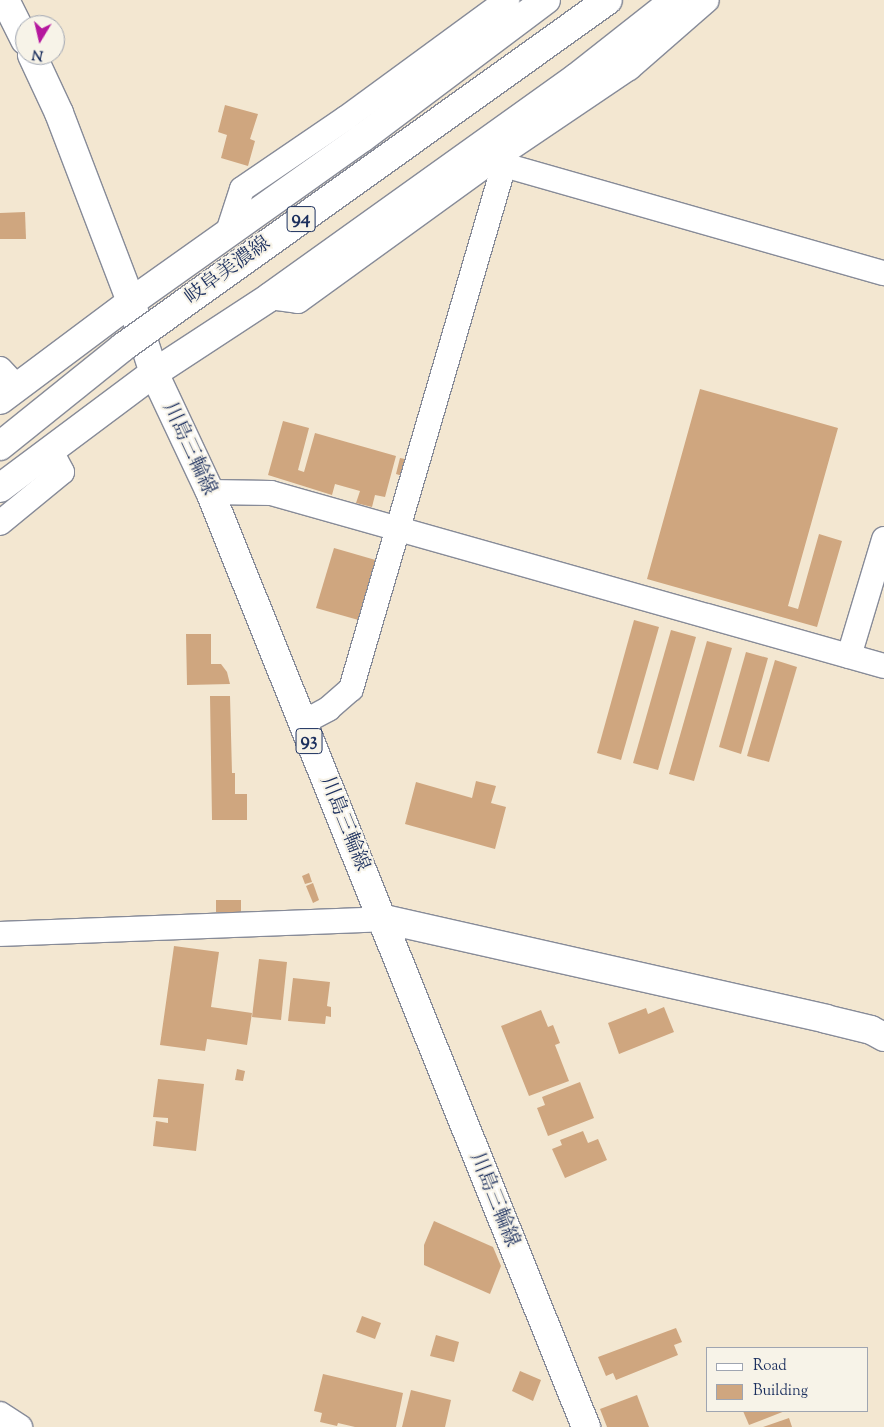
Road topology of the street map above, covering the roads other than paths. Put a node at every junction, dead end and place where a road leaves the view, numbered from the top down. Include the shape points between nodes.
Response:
1 (507, 0) edge
2 (546, 0) edge
3 (608, 0) edge
4 (675, 0) edge
5 (707, 0) edge
6 (5, 8) edge
7 (15, 24) edge
8 (37, 65) edge
9 (501, 161) junction
10 (228, 232) junction
11 (884, 273) edge
12 (270, 297) junction
13 (131, 302) junction
14 (154, 373) junction
15 (6, 385) edge
16 (0, 446) edge
17 (50, 448) junction
18 (0, 488) edge
19 (210, 492) junction
20 (0, 523) edge
21 (400, 528) junction
22 (884, 539) edge
23 (849, 656) junction
24 (884, 666) edge
25 (302, 723) junction
26 (384, 919) junction
27 (0, 934) edge
28 (880, 1029) edge
29 (0, 1414) edge
30 (20, 1427) edge
31 (586, 1427) edge

1 - 10 street via 346,118 242,189
2 - 10 main road, 94 via 362,138
3 - 16 main road, 岐阜美濃線 / 94, bridge via 123,347
4 - 12 main road, 94 via 577,77
5 - 9 street via 629,68
6 - 7 main road
8 - 13 main road, 川島三輪線 / 93 via 59,113
9 - 11 street
9 - 12 street via 298,301
9 - 21 street
10 - 13 main road, 94
12 - 14 main road, 94
13 - 14 main road, 川島三輪線 / 93
13 - 15 main road, 94
14 - 17 main road, 94
14 - 19 main road, 川島三輪線 / 93
17 - 18 main road, 94
17 - 20 street via 62,472
19 - 21 street via 271,493
19 - 25 main road, 川島三輪線 / 93
21 - 23 street
21 - 25 street via 351,689 328,710
22 - 23 street
23 - 24 street
25 - 26 main road, 川島三輪線 / 93
26 - 27 street
26 - 28 main road
26 - 31 main road, 川島三輪線 / 93 via 408,988
29 - 30 street

